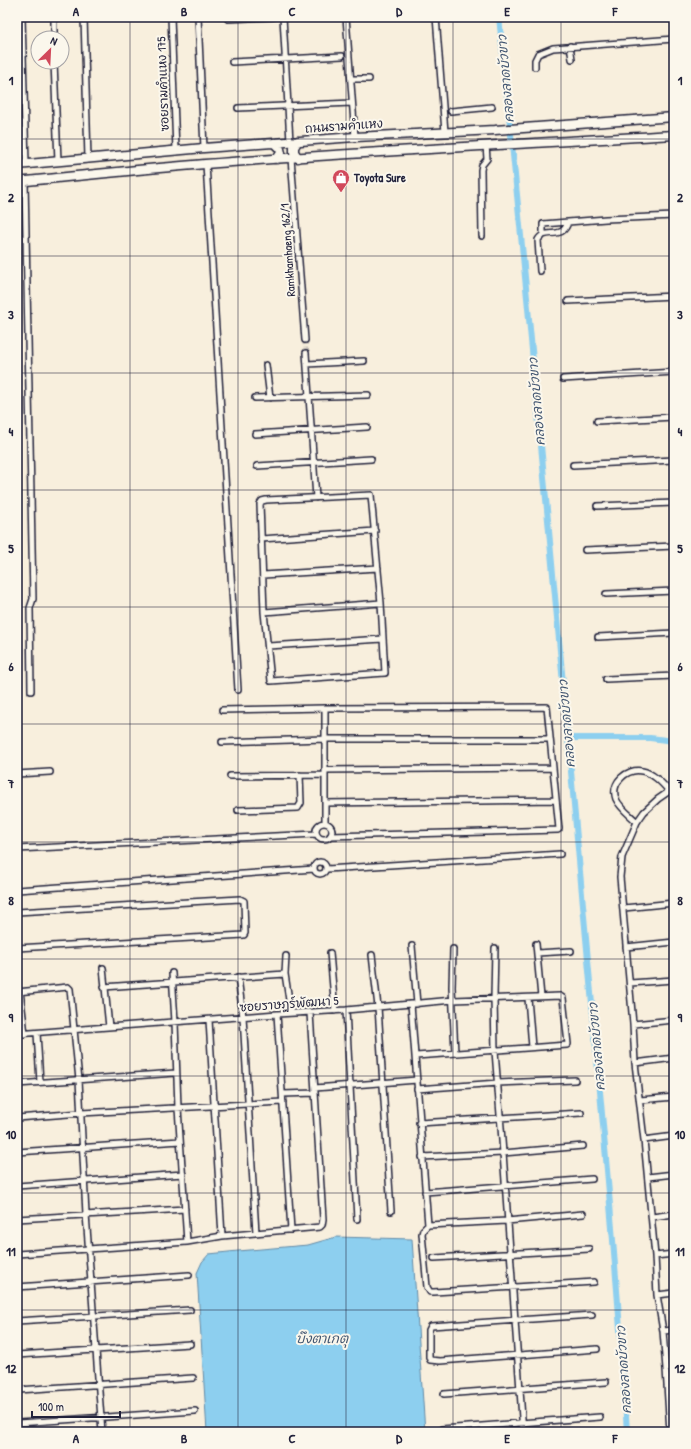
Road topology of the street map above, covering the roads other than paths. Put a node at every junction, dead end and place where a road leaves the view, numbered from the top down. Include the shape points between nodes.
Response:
1 (22, 17) edge
2 (54, 17) edge
3 (84, 17) edge
4 (170, 17) edge
5 (198, 17) edge
6 (273, 17) edge
7 (283, 17) edge
8 (346, 17) edge
9 (436, 17) edge
10 (228, 19) dead end
11 (54, 30) edge
12 (674, 38) edge
13 (570, 46) junction
14 (342, 56) dead end
15 (285, 58) junction
16 (572, 59) dead end
17 (232, 62) dead end
18 (535, 67) dead end
19 (54, 70) edge
20 (351, 79) junction
21 (369, 79) dead end
22 (352, 103) junction
23 (289, 105) junction
24 (492, 107) dead end
25 (238, 108) dead end
26 (451, 111) dead end
27 (674, 118) edge
28 (445, 132) junction
29 (674, 135) edge
30 (355, 137) junction
31 (294, 142) junction
32 (274, 143) junction
33 (486, 145) junction
34 (204, 148) junction
35 (176, 150) junction
36 (295, 158) junction
37 (88, 159) junction
38 (277, 159) junction
39 (58, 161) junction
40 (26, 164) junction
41 (206, 164) junction
42 (17, 165) edge
43 (21, 181) edge
44 (674, 216) edge
45 (568, 222) junction
46 (543, 235) junction
47 (482, 236) dead end
48 (540, 272) dead end
49 (674, 296) edge
50 (568, 302) dead end
51 (306, 340) tunnel mouth
52 (306, 353) tunnel mouth
53 (364, 361) dead end
54 (307, 364) junction
55 (266, 365) dead end
56 (674, 372) edge
57 (563, 379) dead end
58 (368, 395) dead end
59 (310, 397) junction
60 (254, 398) dead end
61 (270, 398) junction
62 (674, 417) edge
63 (597, 421) dead end
64 (367, 428) dead end
65 (311, 431) junction
66 (255, 434) dead end
67 (372, 459) dead end
68 (674, 460) edge
69 (314, 462) junction
70 (573, 465) dead end
71 (257, 466) dead end
72 (316, 498) junction
73 (674, 503) edge
74 (598, 506) dead end
75 (375, 531) junction
76 (261, 539) junction
77 (674, 546) edge
78 (585, 550) dead end
79 (378, 568) junction
80 (263, 575) junction
81 (674, 591) edge
82 (606, 594) dead end
83 (381, 603) junction
84 (264, 612) junction
85 (674, 633) edge
86 (598, 638) dead end
87 (383, 639) junction
88 (268, 646) junction
89 (674, 676) edge
90 (606, 679) dead end
91 (238, 690) dead end
92 (31, 691) dead end
93 (325, 708) junction
94 (222, 710) dead end
95 (550, 739) junction
96 (325, 740) junction
97 (222, 742) dead end
98 (553, 768) junction
99 (50, 772) dead end
100 (325, 773) junction
101 (17, 774) edge
102 (300, 775) junction
103 (230, 776) dead end
104 (672, 789) edge
105 (556, 800) junction
106 (326, 803) junction
107 (238, 810) dead end
108 (637, 822) junction
109 (325, 823) junction
110 (316, 834) junction
111 (330, 836) junction
112 (17, 849) edge
113 (560, 854) dead end
114 (327, 869) junction
115 (314, 870) junction
116 (17, 890) edge
117 (674, 902) edge
118 (624, 908) junction
119 (17, 912) edge
120 (674, 942) edge
121 (536, 944) dead end
122 (412, 946) dead end
123 (626, 947) junction
124 (17, 948) edge
125 (495, 948) dead end
126 (453, 949) dead end
127 (571, 951) dead end
128 (330, 953) dead end
129 (537, 953) junction
130 (372, 954) dead end
131 (286, 956) dead end
132 (102, 968) dead end
133 (172, 973) dead end
134 (285, 974) junction
135 (238, 977) junction
136 (674, 980) edge
137 (172, 981) junction
138 (630, 983) junction
139 (104, 987) junction
140 (19, 991) edge
141 (541, 997) junction
142 (494, 998) junction
143 (528, 998) junction
144 (453, 1000) junction
145 (411, 1004) junction
146 (417, 1004) junction
147 (378, 1007) junction
148 (346, 1010) junction
149 (335, 1011) junction
150 (291, 1013) junction
151 (310, 1013) junction
152 (277, 1014) junction
153 (243, 1017) junction
154 (209, 1020) junction
155 (674, 1020) edge
156 (175, 1022) junction
157 (633, 1024) junction
158 (108, 1027) junction
159 (75, 1030) junction
160 (37, 1033) junction
161 (17, 1034) edge
162 (24, 1034) junction
163 (532, 1047) junction
164 (495, 1051) junction
165 (455, 1053) junction
166 (416, 1056) junction
167 (674, 1058) edge
168 (635, 1063) junction
169 (176, 1073) junction
170 (79, 1080) junction
171 (417, 1080) junction
172 (575, 1080) dead end
173 (40, 1082) junction
174 (383, 1082) junction
175 (498, 1083) junction
176 (17, 1084) edge
177 (350, 1085) junction
178 (315, 1090) junction
179 (417, 1090) junction
180 (283, 1094) junction
181 (674, 1097) edge
182 (640, 1100) junction
183 (283, 1102) junction
184 (248, 1104) junction
185 (214, 1106) junction
186 (178, 1108) junction
187 (81, 1113) junction
188 (581, 1113) dead end
189 (17, 1118) edge
190 (500, 1119) junction
191 (419, 1123) junction
192 (674, 1136) edge
193 (180, 1140) junction
194 (644, 1140) junction
195 (583, 1146) dead end
196 (83, 1147) junction
197 (17, 1152) edge
198 (503, 1153) junction
199 (422, 1157) junction
200 (183, 1174) junction
201 (674, 1174) edge
202 (648, 1177) junction
203 (592, 1179) dead end
204 (84, 1180) junction
205 (505, 1185) junction
206 (17, 1186) edge
207 (425, 1192) junction
208 (185, 1209) junction
209 (391, 1211) dead end
210 (86, 1214) junction
211 (583, 1214) dead end
212 (674, 1214) edge
213 (652, 1217) junction
214 (17, 1219) edge
215 (357, 1219) dead end
216 (507, 1221) junction
217 (428, 1224) junction
218 (291, 1230) junction
219 (256, 1233) junction
220 (222, 1236) junction
221 (187, 1242) junction
222 (89, 1249) junction
223 (589, 1249) dead end
224 (510, 1253) junction
225 (17, 1254) edge
226 (674, 1254) edge
227 (655, 1256) junction
228 (434, 1258) dead end
229 (189, 1276) dead end
230 (594, 1282) dead end
231 (92, 1283) junction
232 (17, 1287) edge
233 (512, 1287) junction
234 (674, 1293) edge
235 (657, 1295) junction
236 (190, 1310) dead end
237 (592, 1315) dead end
238 (94, 1316) junction
239 (17, 1321) edge
240 (514, 1321) junction
241 (674, 1330) edge
242 (663, 1331) junction
243 (190, 1344) dead end
244 (96, 1350) junction
245 (597, 1350) dead end
246 (17, 1355) edge
247 (516, 1355) junction
248 (674, 1368) edge
249 (666, 1369) junction
250 (193, 1378) dead end
251 (606, 1382) dead end
252 (99, 1384) junction
253 (518, 1388) junction
254 (19, 1390) dead end
255 (444, 1394) dead end
256 (671, 1405) edge
257 (195, 1411) dead end
258 (101, 1417) junction
259 (600, 1417) dead end
260 (18, 1423) dead end
261 (522, 1423) junction
262 (442, 1429) dead end
263 (102, 1432) edge
264 (522, 1432) edge
265 (670, 1432) edge

1 - 40 street
2 - 11 street
3 - 37 street
4 - 35 street, ซอยรามคำแหง 175
5 - 34 street
6 - 10 street
7 - 15 street
8 - 20 street
9 - 28 street
12 - 13 street
13 - 16 street
13 - 18 street via 541,52 538,54
14 - 15 street
15 - 17 street
15 - 23 street
19 - 39 street
20 - 21 street
20 - 22 street
22 - 23 street
22 - 30 street
23 - 25 street
23 - 31 street
24 - 26 street
27 - 28 main road, ถนนรามคำแหง
28 - 30 main road, ถนนรามคำแหง
29 - 33 main road
30 - 31 main road, ถนนรามคำแหง
31 - 32 main road, ถนนรามคำแหง
31 - 36 main road
32 - 34 main road, ถนนรามคำแหง
32 - 38 main road via 280,148 281,153
33 - 36 main road
33 - 47 street via 487,159 480,170
34 - 35 main road, ถนนรามคำแหง
35 - 37 main road, ถนนรามคำแหง
36 - 38 main road
36 - 51 street, Ramkhamhaeng 162/1
37 - 39 main road, ถนนรามคำแหง
38 - 41 main road
39 - 40 main road, ถนนรามคำแหง
40 - 42 main road, ถนนรามคำแหง
41 - 43 main road
41 - 91 street
43 - 92 street via 33,599 30,608
44 - 45 street
45 - 46 street via 561,232
45 - 46 street via 543,224
46 - 48 street via 538,240
49 - 50 street
52 - 54 street
53 - 54 street
54 - 59 street
55 - 61 street
56 - 57 street
58 - 59 street
59 - 61 street
59 - 65 street
60 - 61 street
62 - 63 street
64 - 65 street
65 - 66 street
65 - 69 street
67 - 69 street
68 - 70 street
69 - 71 street
69 - 72 street
72 - 75 street via 371,495
72 - 76 street via 262,501
73 - 74 street
75 - 76 street
75 - 79 street
76 - 80 street
77 - 78 street
79 - 80 street
79 - 83 street
80 - 84 street
81 - 82 street
83 - 84 street
83 - 87 street
84 - 88 street
85 - 86 street
87 - 88 street
87 - 88 street via 385,673 271,681
89 - 90 street
93 - 94 street
93 - 95 street via 547,707
93 - 96 street
95 - 96 street
95 - 98 street
96 - 97 street
96 - 100 street
98 - 100 street
98 - 105 street
99 - 101 street
100 - 102 street
100 - 106 street
102 - 103 street
102 - 107 street via 301,803 298,808
104 - 108 street
104 - 108 street via 642,770 629,772 620,778 615,788 615,798
105 - 106 street
105 - 111 street via 558,830
106 - 109 street
108 - 118 street via 622,857 620,878
109 - 110 street via 318,826
109 - 111 street via 332,831
110 - 111 street via 323,839
110 - 112 street
113 - 114 street
114 - 115 street via 321,875
114 - 115 street via 325,864 317,862
115 - 116 street
117 - 118 street
118 - 123 street
119 - 124 street via 240,899 244,901 245,934
120 - 123 street
121 - 129 street
122 - 146 street
123 - 138 street
125 - 142 street
126 - 144 street
127 - 129 street
128 - 149 street
129 - 141 street
130 - 147 street
131 - 134 street
132 - 139 street
133 - 137 street
134 - 135 street
134 - 150 street
135 - 137 street
135 - 153 street
136 - 138 street
137 - 139 street
137 - 156 street
138 - 157 street
139 - 158 street
140 - 159 street via 70,988
140 - 162 street
141 - 143 street, ซอยราษฎร์พัฒนา 5
141 - 163 street, ซอยราษฎร์พัฒนา 5 via 562,996 568,1045
142 - 143 street, ซอยราษฎร์พัฒนา 5
142 - 144 street, ซอยราษฎร์พัฒนา 5
142 - 164 street
143 - 163 street
144 - 146 street, ซอยราษฎร์พัฒนา 5
144 - 165 street
145 - 146 street, ซอยราษฎร์พัฒนา 5
145 - 147 street, ซอยราษฎร์พัฒนา 5
145 - 166 street
147 - 148 street, ซอยราษฎร์พัฒนา 5
147 - 174 street
148 - 149 street, ซอยราษฎร์พัฒนา 5
148 - 177 street
149 - 151 street, ซอยราษฎร์พัฒนา 5
150 - 151 street, ซอยราษฎร์พัฒนา 5
150 - 152 street, ซอยราษฎร์พัฒนา 5
151 - 178 street
152 - 153 street, ซอยราษฎร์พัฒนา 5
152 - 180 street
153 - 154 street, ซอยราษฎร์พัฒนา 5
153 - 184 street
154 - 156 street, ซอยราษฎร์พัฒนา 5
154 - 185 street
155 - 157 street
156 - 158 street, ซอยราษฎร์พัฒนา 5
156 - 169 street
157 - 168 street
158 - 159 street, ซอยราษฎร์พัฒนา 5
159 - 160 street, ซอยราษฎร์พัฒนา 5
159 - 170 street
160 - 162 street, ซอยราษฎร์พัฒนา 5
160 - 173 street
161 - 162 street, ซอยราษฎร์พัฒนา 5
163 - 164 street
164 - 165 street
164 - 175 street
165 - 166 street
166 - 171 street
167 - 168 street
168 - 182 street
169 - 170 street
169 - 186 street
170 - 173 street
170 - 187 street
171 - 174 street
171 - 179 street
172 - 175 street
173 - 176 street
174 - 177 street
174 - 209 street
175 - 179 street
175 - 190 street
177 - 178 street
177 - 215 street
178 - 180 street
178 - 218 street via 323,1223 315,1229
179 - 191 street
180 - 183 street
181 - 182 street
182 - 194 street
183 - 184 street
183 - 218 street
184 - 185 street
184 - 219 street
185 - 186 street
185 - 220 street
186 - 187 street
186 - 193 street
187 - 189 street
187 - 196 street
188 - 190 street
190 - 191 street
190 - 198 street
191 - 199 street
192 - 194 street
193 - 196 street
193 - 200 street
194 - 202 street
195 - 198 street
196 - 197 street
196 - 204 street
198 - 199 street
198 - 205 street
199 - 207 street
200 - 204 street
200 - 208 street
201 - 202 street
202 - 213 street
203 - 205 street
204 - 206 street
204 - 210 street
205 - 207 street
205 - 216 street
207 - 217 street
208 - 210 street
208 - 221 street
210 - 214 street
210 - 222 street
211 - 216 street
212 - 213 street
213 - 227 street
216 - 217 street
216 - 224 street
217 - 233 street via 422,1234 428,1290 434,1292
218 - 219 street
219 - 220 street
220 - 221 street
221 - 222 street
222 - 225 street
222 - 231 street
223 - 224 street
224 - 228 street
224 - 233 street
226 - 227 street
227 - 235 street
229 - 231 street
230 - 233 street
231 - 232 street
231 - 238 street
233 - 240 street
234 - 235 street
235 - 242 street
236 - 238 street
237 - 240 street
238 - 239 street
238 - 244 street
240 - 247 street
240 - 247 street via 431,1326 429,1357 430,1360 440,1361
241 - 242 street
242 - 249 street
243 - 244 street
244 - 246 street
244 - 252 street
245 - 247 street
247 - 253 street
248 - 249 street
249 - 256 street
250 - 252 street
251 - 253 street
252 - 254 street
252 - 258 street
253 - 255 street
253 - 261 street
256 - 265 street
257 - 258 street
258 - 260 street
258 - 263 street
259 - 261 street
261 - 262 street
261 - 264 street

